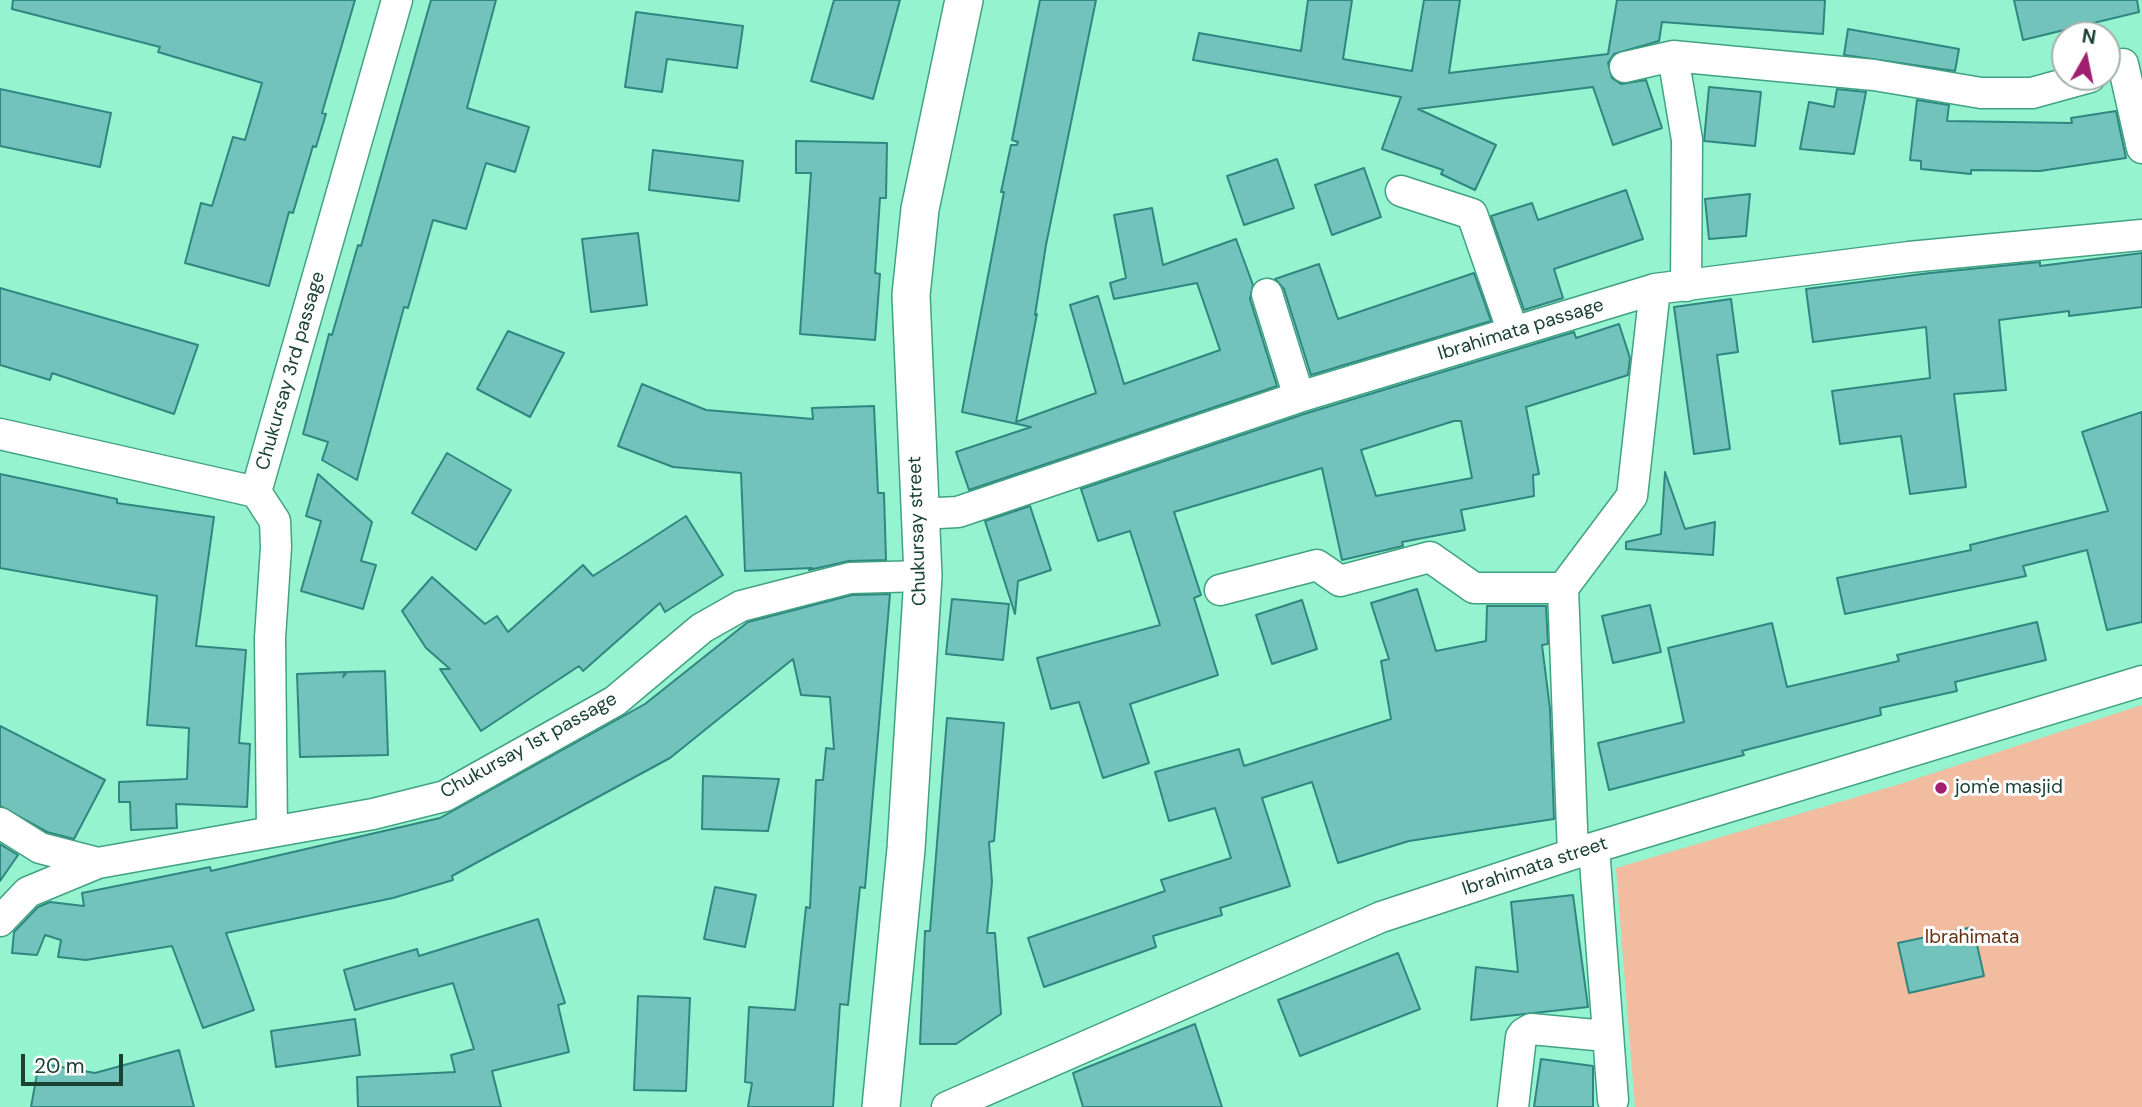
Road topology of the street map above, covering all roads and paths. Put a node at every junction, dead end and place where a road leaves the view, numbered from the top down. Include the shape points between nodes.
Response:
1 (397, 0) edge
2 (964, 0) edge
3 (1673, 56) junction
4 (2124, 64) edge
5 (1625, 67) dead end
6 (2051, 88) edge
7 (2142, 148) edge
8 (1401, 191) dead end
9 (2142, 236) edge
10 (1686, 286) junction
11 (1655, 289) junction
12 (1267, 294) dead end
13 (1513, 332) junction
14 (1299, 397) junction
15 (0, 434) edge
16 (256, 492) junction
17 (919, 514) junction
18 (923, 576) junction
19 (1563, 588) junction
20 (1220, 590) dead end
21 (2142, 681) edge
22 (0, 823) edge
23 (272, 830) junction
24 (1583, 851) junction
25 (98, 863) junction
26 (0, 921) edge
27 (1606, 1036) junction
28 (1613, 1100) dead end
29 (881, 1107) edge
30 (947, 1107) edge
31 (1513, 1107) edge

1 - 16 street, Chukursay 3rd passage
2 - 17 street, Chukursay street via 922,195 911,295
3 - 5 street
3 - 6 street via 1874,75 1981,93 2032,93
3 - 10 street via 1687,140
4 - 7 street
8 - 13 street via 1472,214
9 - 10 street, Ibrahimаta passage via 1909,257
10 - 11 street, Ibrahimаta passage
11 - 13 street, Ibrahimаta passage
11 - 19 street via 1632,496
12 - 14 street
13 - 14 street, Ibrahimаta passage
14 - 17 street, Ibrahimаta passage via 958,512
15 - 16 street
16 - 23 street, Chukursay 3rd passage via 275,520 270,638
17 - 18 street, Chukursay street
18 - 23 street, Chukursay 1st passage via 850,578 741,606 702,628 615,701 445,796 373,814
18 - 29 street, Chukursay street via 906,849
19 - 20 street via 1474,587 1430,557 1340,581 1317,565
19 - 24 street
21 - 24 street, Ibrahimаta street
22 - 25 street via 40,848
23 - 25 street, Chukursay 1st passage
24 - 27 street
24 - 30 street, Ibrahimаta street via 1381,917
25 - 26 street, Chukursay 1st passage via 28,892
27 - 28 street
27 - 31 street via 1531,1029 1524,1033

